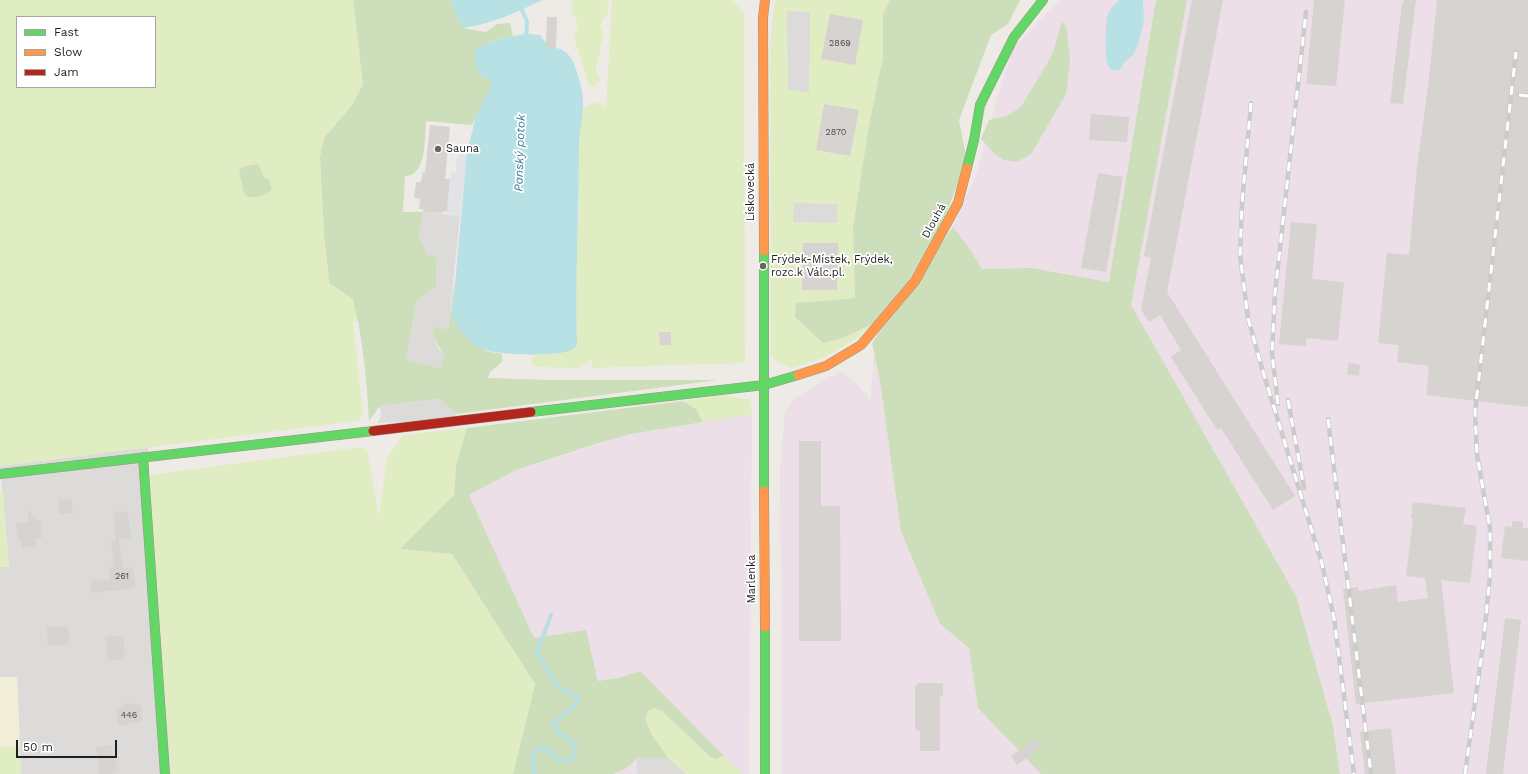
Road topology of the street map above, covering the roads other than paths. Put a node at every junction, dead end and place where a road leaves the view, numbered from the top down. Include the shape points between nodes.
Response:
1 (765, 0) edge
2 (1043, 0) edge
3 (764, 385) junction
4 (143, 457) junction
5 (0, 474) edge
6 (165, 774) edge
7 (765, 774) edge

1 - 3 street, Lískovecká via 762,18
2 - 3 street, Dlouhá via 1014,36 980,105 958,203 915,281 861,345 826,366
3 - 4 street, Dlouhá
3 - 7 street, Marlenka
4 - 5 street, Dlouhá
4 - 6 street

